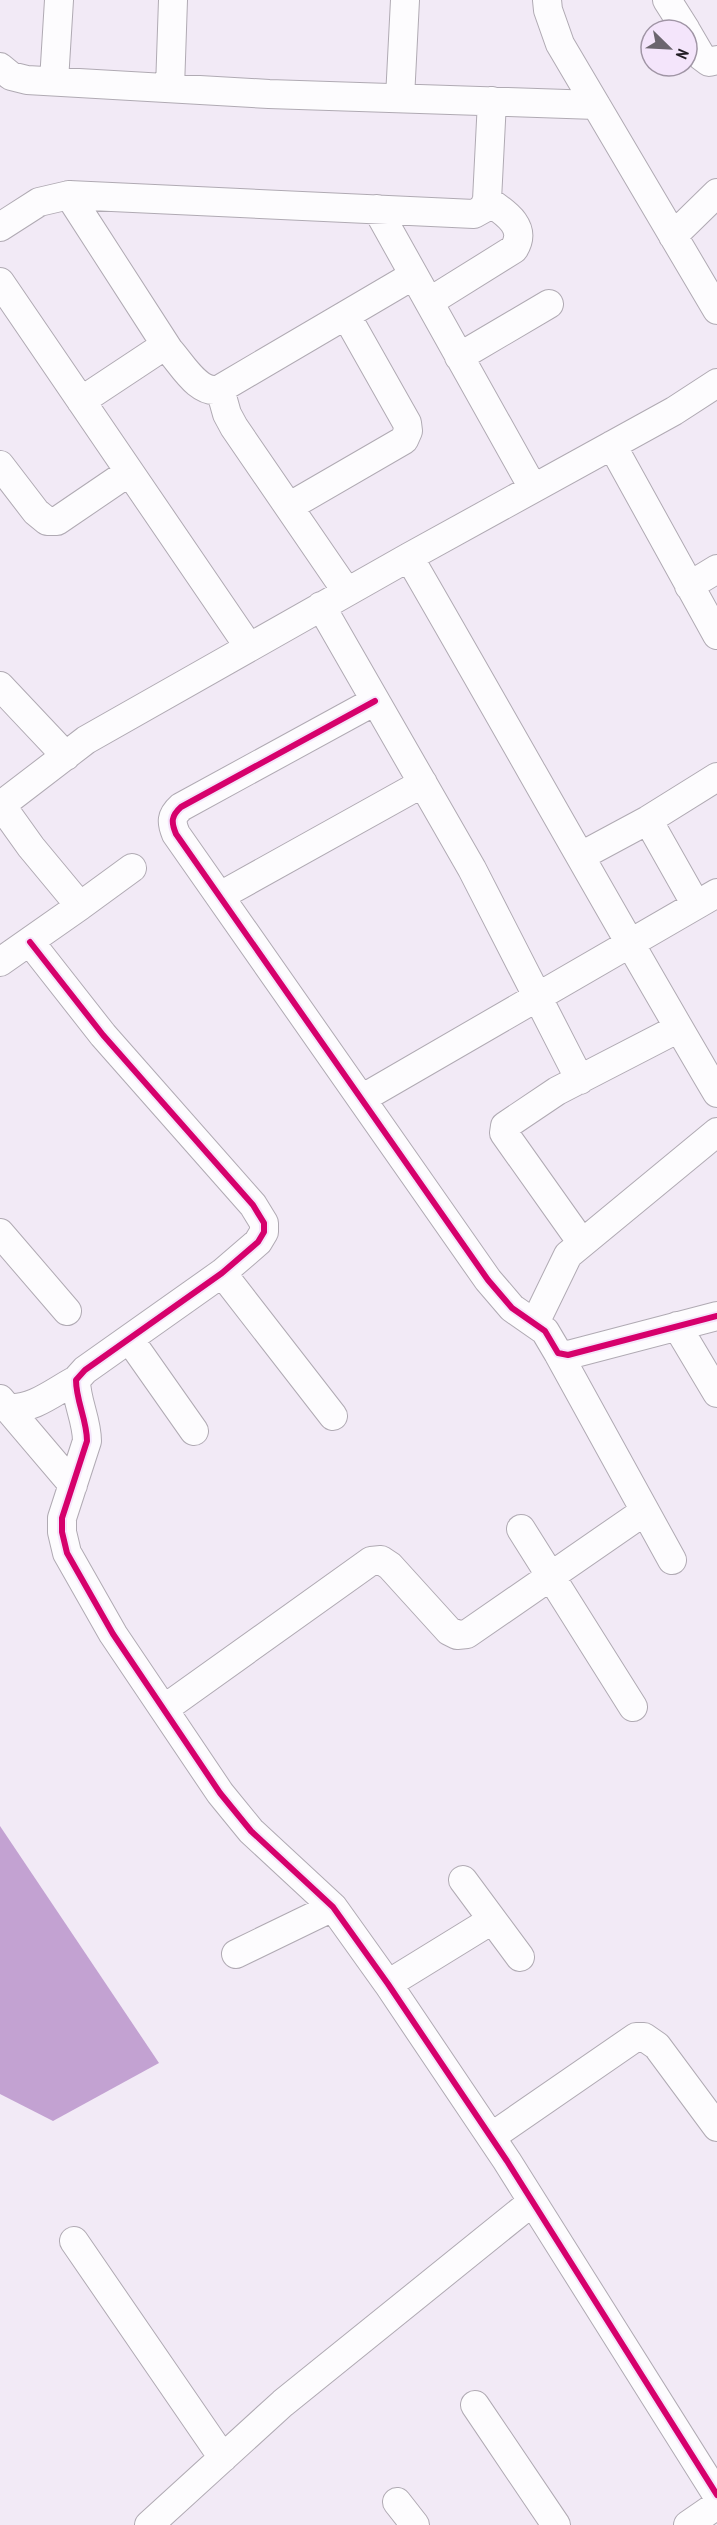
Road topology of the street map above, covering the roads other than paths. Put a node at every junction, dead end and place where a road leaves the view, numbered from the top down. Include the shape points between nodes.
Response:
1 (59, 0) edge
2 (173, 0) edge
3 (405, 0) edge
4 (547, 0) edge
5 (667, 0) edge
6 (678, 18) edge
7 (699, 53) edge
8 (0, 68) edge
9 (714, 68) edge
10 (54, 81) junction
11 (170, 88) junction
12 (400, 98) junction
13 (492, 101) junction
14 (596, 105) junction
15 (717, 193) edge
16 (69, 195) junction
17 (487, 200) junction
18 (377, 209) junction
19 (0, 227) edge
20 (673, 236) junction
21 (414, 275) junction
22 (0, 282) edge
23 (429, 302) junction
24 (549, 304) dead end
25 (717, 310) edge
26 (346, 315) junction
27 (169, 350) junction
28 (459, 357) junction
29 (717, 383) edge
30 (220, 389) junction
31 (81, 401) junction
32 (612, 445) junction
33 (0, 465) edge
34 (129, 472) junction
35 (533, 488) junction
36 (290, 506) junction
37 (409, 556) junction
38 (717, 569) edge
39 (689, 586) junction
40 (347, 592) junction
41 (321, 606) junction
42 (717, 635) edge
43 (249, 647) junction
44 (0, 686) edge
45 (375, 701) junction
46 (66, 756) junction
47 (717, 777) edge
48 (423, 783) junction
49 (1, 806) edge
50 (648, 820) junction
51 (580, 856) junction
52 (132, 868) dead end
53 (220, 896) junction
54 (711, 899) edge
55 (80, 906) junction
56 (30, 942) junction
57 (629, 943) junction
58 (0, 962) edge
59 (537, 996) junction
60 (679, 1028) junction
61 (580, 1080) junction
62 (717, 1093) edge
63 (363, 1098) junction
64 (717, 1132) edge
65 (0, 1233) edge
66 (582, 1243) junction
67 (222, 1273) junction
68 (67, 1311) dead end
69 (717, 1316) edge
70 (677, 1326) junction
71 (548, 1339) junction
72 (130, 1340) junction
73 (76, 1380) junction
74 (717, 1393) edge
75 (4, 1403) edge
76 (333, 1416) dead end
77 (194, 1431) dead end
78 (73, 1485) junction
79 (645, 1511) junction
80 (521, 1529) dead end
81 (672, 1560) dead end
82 (550, 1576) junction
83 (633, 1707) dead end
84 (164, 1709) junction
85 (463, 1880) dead end
86 (333, 1907) junction
87 (492, 1920) junction
88 (236, 1954) dead end
89 (520, 1957) dead end
90 (388, 1984) junction
91 (717, 2127) edge
92 (490, 2137) junction
93 (532, 2202) junction
94 (74, 2241) dead end
95 (475, 2405) dead end
96 (223, 2458) junction
97 (712, 2476) edge
98 (397, 2502) dead end
99 (717, 2505) edge
100 (149, 2525) edge
101 (415, 2525) edge
102 (556, 2525) edge
103 (688, 2525) edge

1 - 10 street
2 - 11 street
3 - 12 street
4 - 14 street via 560,44
5 - 6 street
7 - 9 street
8 - 10 street via 10,76
10 - 11 street
11 - 12 street
12 - 13 street
13 - 14 street
13 - 17 street
14 - 20 street
15 - 20 street
16 - 18 street
16 - 19 street via 39,202
16 - 27 street
17 - 18 street via 483,209 474,214
17 - 23 street via 510,216 519,232 519,241 514,249
18 - 21 street
20 - 25 street
21 - 23 street
21 - 26 street
22 - 31 street
23 - 28 street
24 - 28 street
26 - 30 street
26 - 36 street via 408,431 404,440
27 - 30 street via 204,389
27 - 31 street via 153,352
28 - 35 street
29 - 32 street
30 - 36 street via 234,427
31 - 34 street
32 - 35 street
32 - 39 street
33 - 34 street via 47,521 57,521
34 - 43 street
35 - 37 street
36 - 40 street
37 - 40 street
37 - 51 street
38 - 39 street
39 - 42 street
40 - 41 street
41 - 43 street
41 - 45 street
43 - 46 street via 86,740
44 - 46 street
45 - 48 street
45 - 53 street via 181,807 173,815 171,823 176,834
46 - 49 street
47 - 50 street
48 - 53 street
48 - 59 street
49 - 55 street
50 - 51 street
50 - 54 street
51 - 57 street
52 - 55 street
53 - 63 street
54 - 57 street
55 - 56 street
56 - 58 street
56 - 67 street via 103,1035 253,1205 264,1223 258,1242
57 - 59 street
57 - 60 street
59 - 61 street
59 - 63 street
60 - 61 street
60 - 62 street
61 - 66 street via 513,1120 505,1126 504,1133
63 - 71 street via 488,1280 512,1308
64 - 66 street
65 - 68 street
66 - 71 street via 568,1255
67 - 72 street
67 - 76 street
69 - 70 street
70 - 71 street via 568,1355
70 - 74 street
71 - 79 street
72 - 73 street
72 - 77 street
73 - 75 street via 30,1406 20,1409
73 - 78 street via 87,1441
75 - 78 street
78 - 84 street via 62,1518 67,1553 113,1634
79 - 81 street
79 - 82 street
80 - 82 street
82 - 83 street
82 - 84 street via 467,1634 457,1635 390,1566 381,1560 371,1561
84 - 86 street via 220,1793 251,1831
85 - 87 street
86 - 88 street
86 - 90 street
87 - 89 street
87 - 90 street
90 - 92 street
91 - 92 street via 657,2046 644,2037 636,2037
92 - 93 street
93 - 96 street via 283,2403
93 - 97 street
94 - 96 street
95 - 102 street
96 - 100 street
98 - 101 street
99 - 103 street

